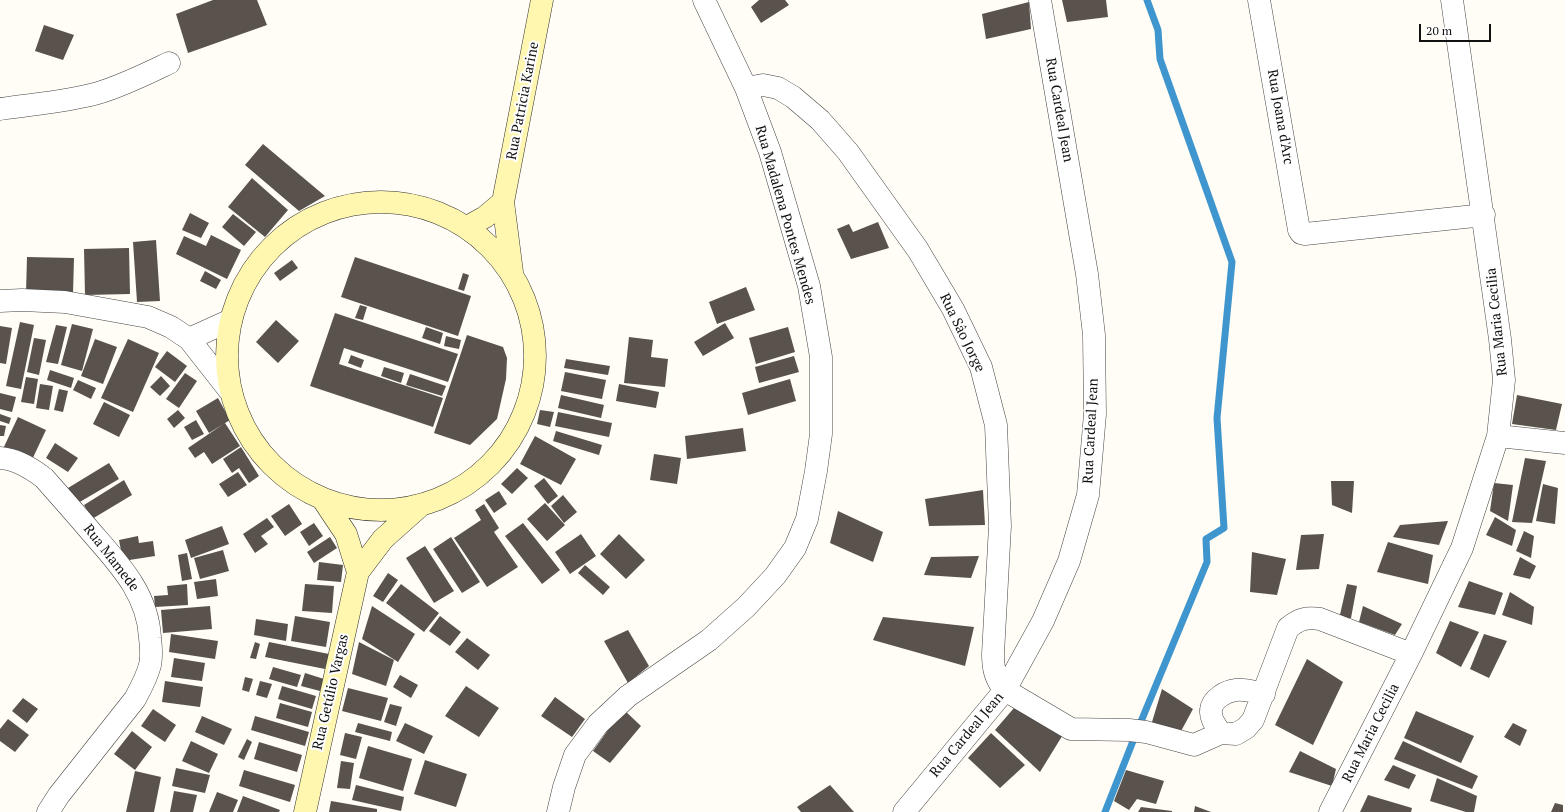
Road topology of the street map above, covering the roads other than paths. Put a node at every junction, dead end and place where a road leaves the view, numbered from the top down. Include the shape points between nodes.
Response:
1 (542, 0) edge
2 (704, 0) edge
3 (1040, 0) edge
4 (1259, 0) edge
5 (1452, 0) edge
6 (169, 63) dead end
7 (746, 88) junction
8 (0, 109) edge
9 (503, 202) junction
10 (1484, 215) junction
11 (467, 227) junction
12 (512, 272) junction
13 (0, 301) edge
14 (231, 320) junction
15 (189, 339) junction
16 (229, 390) junction
17 (1498, 436) junction
18 (1565, 444) edge
19 (0, 458) edge
20 (324, 501) junction
21 (420, 506) junction
22 (358, 572) junction
23 (1411, 654) junction
24 (1005, 690) junction
25 (1264, 694) junction
26 (1221, 732) junction
27 (48, 812) edge
28 (305, 812) edge
29 (558, 812) edge
30 (904, 812) edge
31 (1330, 812) edge

1 - 9 main road, Rua Patricia Karine
2 - 7 street, Rua Madalena Pontes Mendes
3 - 24 street, Rua Cardeal Jean via 1087,274 1094,335 1095,414 1088,495 1069,561 1043,621
4 - 10 street, Rua Joana d'Arc via 1301,233
5 - 10 street, Rua Maria Cecilia
6 - 8 street via 98,93
7 - 24 street, Rua Sâo Jorge via 763,84 778,88 793,97 820,120 848,152 918,250 953,309 981,367 996,425 1000,526 993,654 996,679
7 - 29 street, Rua Madalena Pontes Mendes via 770,152 809,286 821,357 821,434 806,519 795,548 775,576 746,607 709,640 628,696 598,724 575,755
9 - 11 main road
9 - 12 main road, Rua Patricia Karine
10 - 17 street, Rua Maria Cecilia via 1504,380
11 - 12 main road via 491,247
11 - 14 main road via 431,210 392,202 353,204 315,216 282,237 255,266 236,301
12 - 21 main road via 531,316 536,365 525,412 501,454 464,486
13 - 15 street via 66,302 148,317 171,327
14 - 15 street
14 - 16 main road via 226,339
15 - 16 street
16 - 20 main road via 248,437 281,475
17 - 18 street
17 - 23 street, Rua Maria Cecilia via 1462,548
19 - 27 street, Rua Mamede via 7,458 32,469 44,478 118,562 140,597 147,614 150,633 150,664 135,699
20 - 21 main road via 372,511
20 - 22 main road, Rua Getúlio Vargas via 346,534
21 - 22 main road, Rua Getúlio Vargas via 383,539
22 - 28 main road, Rua Getúlio Vargas
23 - 25 street via 1320,619 1308,617 1296,621 1288,628
23 - 31 street, Rua Maria Cecilia
24 - 26 street via 1071,729 1137,731 1194,745
24 - 30 street, Rua Cardeal Jean
25 - 26 street via 1253,720 1246,728 1236,734
25 - 26 street via 1234,690 1224,693 1215,701 1211,710 1212,720

